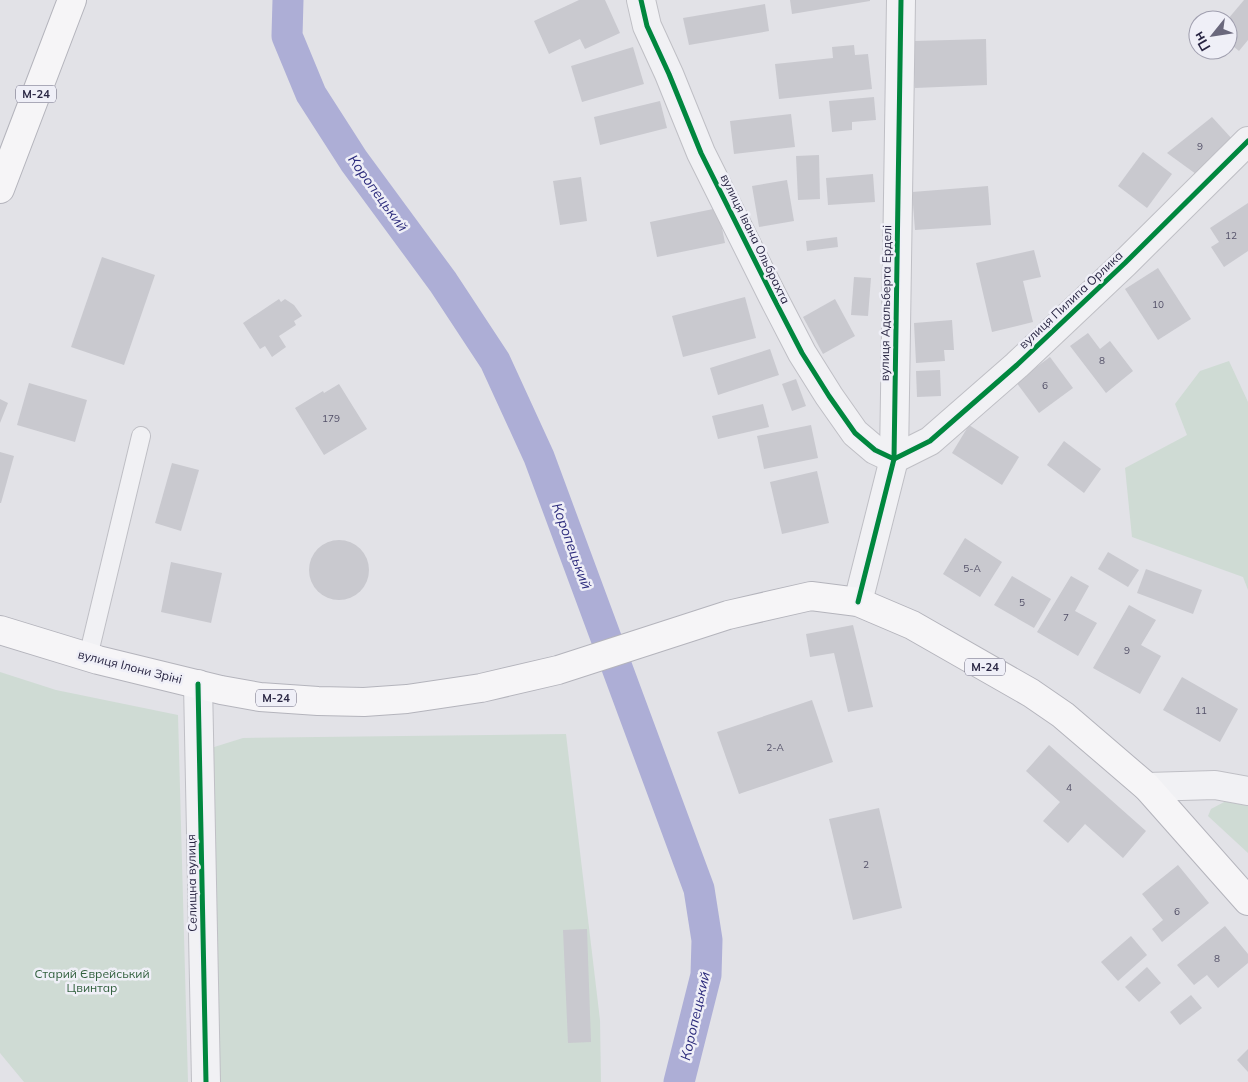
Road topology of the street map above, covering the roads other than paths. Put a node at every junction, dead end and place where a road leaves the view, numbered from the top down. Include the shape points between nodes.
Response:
1 (72, 0) edge
2 (641, 0) edge
3 (901, 0) edge
4 (1248, 141) edge
5 (0, 189) edge
6 (141, 436) dead end
7 (894, 459) junction
8 (858, 602) junction
9 (0, 630) edge
10 (88, 657) junction
11 (198, 684) junction
12 (1147, 787) junction
13 (1248, 790) edge
14 (1248, 901) edge
15 (206, 1082) edge

1 - 5 highway, М-24
2 - 7 street, вулиця Івана Ольбрахта via 647,26 701,153 802,352 855,433 875,450
3 - 7 street, вулиця Адальберта Ерделі
4 - 7 street, вулиця Пилипа Орлика via 1017,365 930,441
6 - 10 lane
7 - 8 street, вулиця Адальберта Ерделі
8 - 11 highway, вулиця Ілони Зріні / М-24 via 810,596 728,615 558,670 481,688 406,699 364,702 260,697
8 - 12 highway, М-24 via 912,626 1031,693 1063,715
9 - 10 highway, вулиця Ілони Зріні / М-24
10 - 11 highway, вулиця Ілони Зріні / М-24
11 - 15 street, Селищна вулиця
12 - 13 street via 1215,785
12 - 14 highway, М-24

